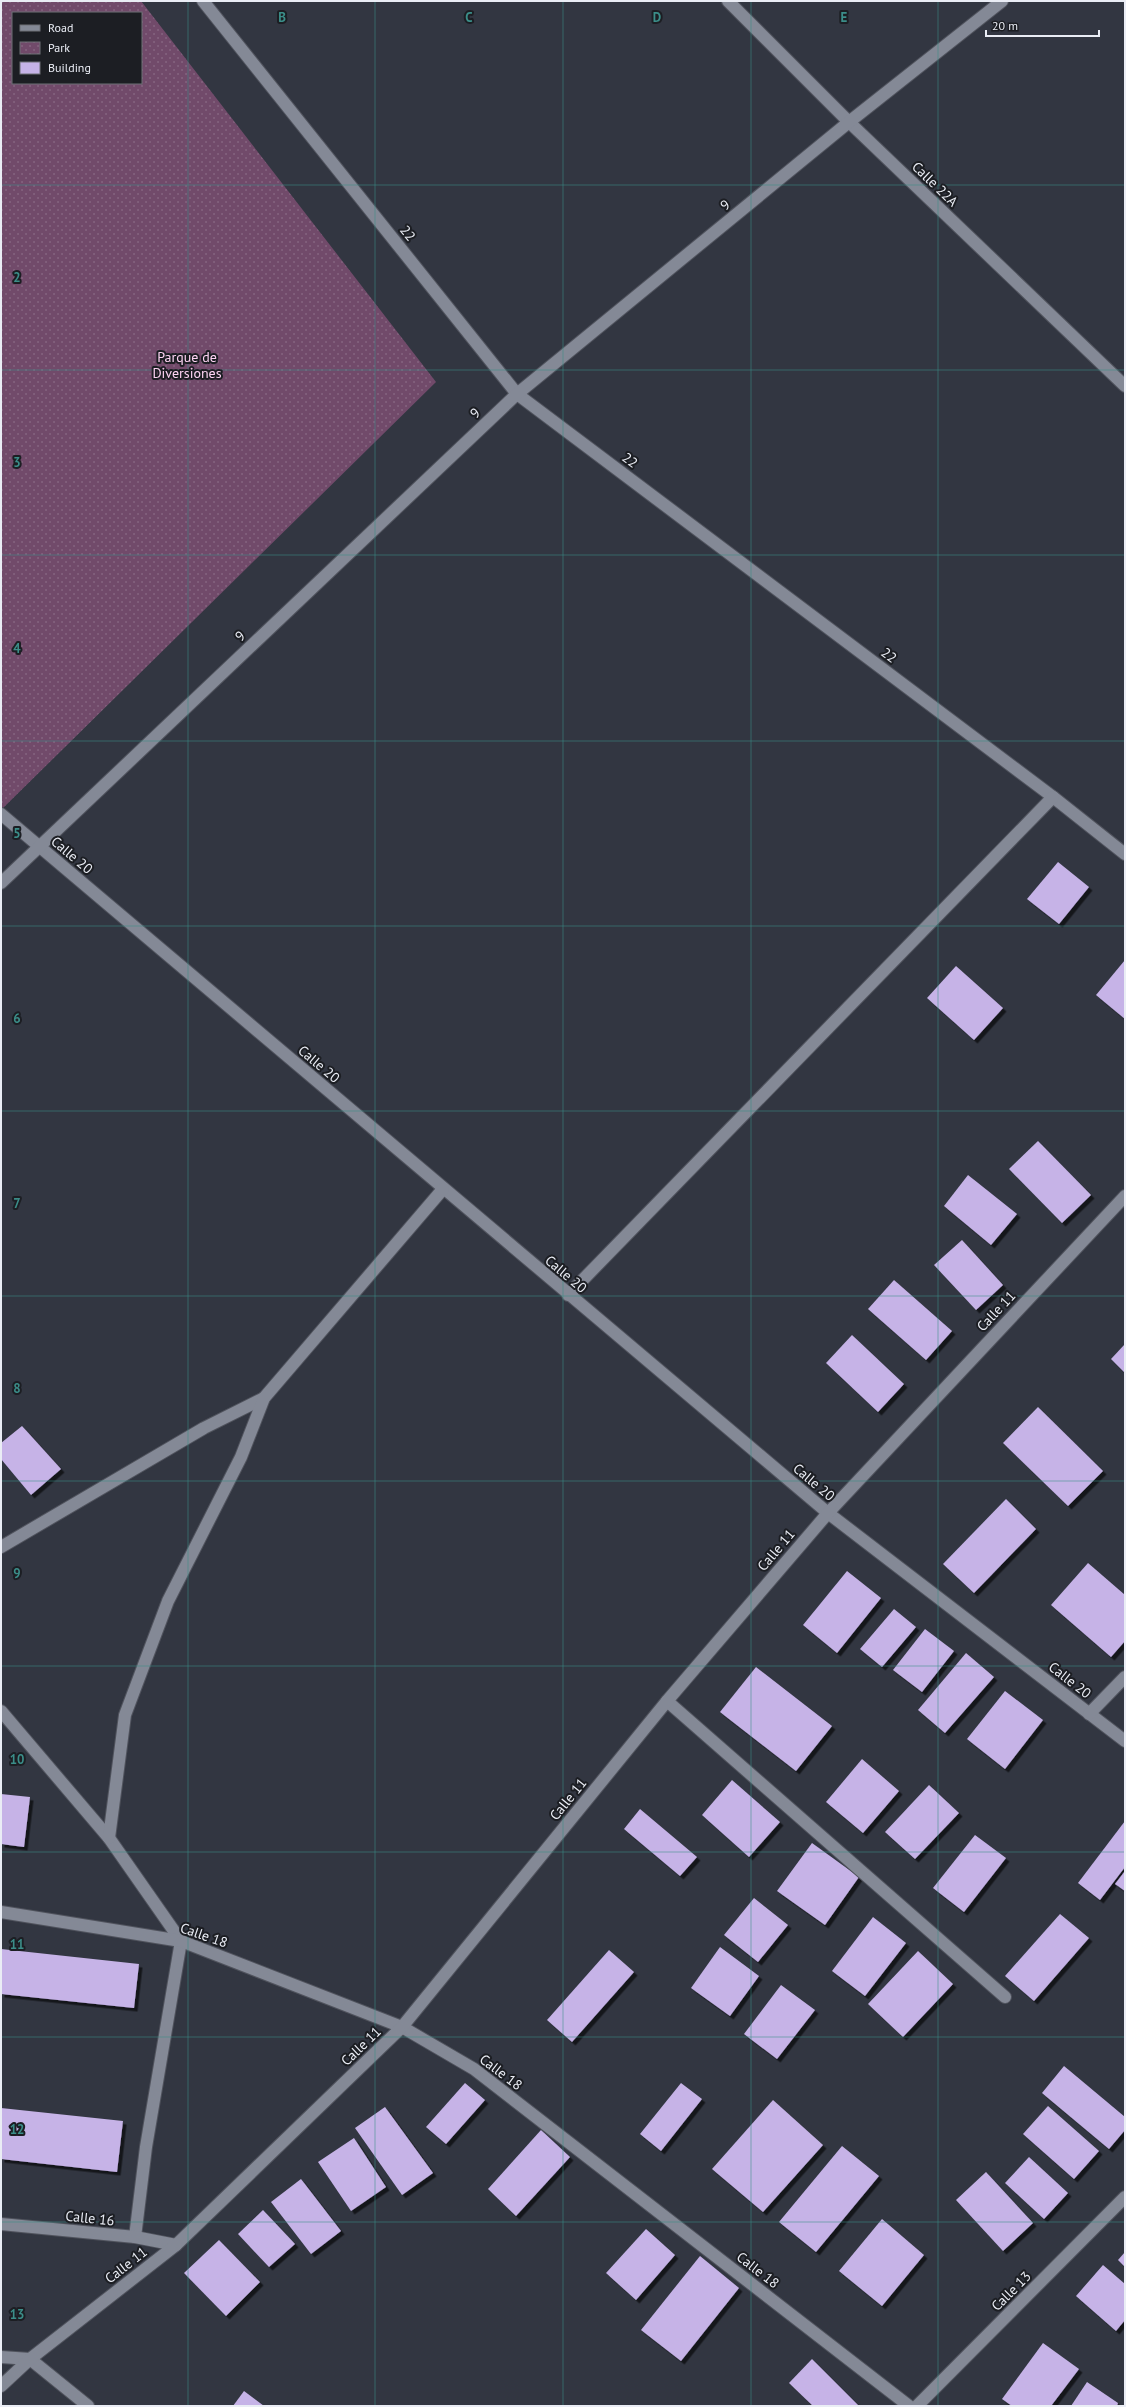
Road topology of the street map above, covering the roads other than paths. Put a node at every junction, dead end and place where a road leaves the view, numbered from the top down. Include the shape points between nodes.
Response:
1 (203, 1) edge
2 (728, 1) edge
3 (1002, 1) edge
4 (849, 122) junction
5 (1125, 386) edge
6 (517, 394) junction
7 (1053, 797) junction
8 (1, 814) edge
9 (40, 847) junction
10 (1125, 854) edge
11 (1, 883) edge
12 (443, 1189) junction
13 (1125, 1196) edge
14 (568, 1295) junction
15 (264, 1398) junction
16 (828, 1513) junction
17 (1, 1547) edge
18 (1125, 1677) edge
19 (667, 1701) junction
20 (1, 1711) edge
21 (1089, 1714) junction
22 (1125, 1741) edge
23 (109, 1838) junction
24 (1, 1912) edge
25 (181, 1941) junction
26 (1005, 1996) dead end
27 (402, 2027) junction
28 (1125, 2197) edge
29 (1, 2224) edge
30 (135, 2237) junction
31 (176, 2245) junction
32 (1, 2357) edge
33 (30, 2359) junction
34 (1, 2386) edge
35 (88, 2406) edge
36 (909, 2406) edge
37 (917, 2406) edge

1 - 6 street, 22
2 - 4 street, Calle 22A
3 - 4 street, 9
4 - 5 street, Calle 22A
4 - 6 street, 9
6 - 7 street, 22
6 - 9 street, 9
7 - 10 street, 22
7 - 14 street
8 - 9 street, Calle 20
9 - 11 street, 9
9 - 12 street, Calle 20
12 - 14 street, Calle 20
12 - 15 street
13 - 16 street, Calle 11
14 - 16 street, Calle 20
15 - 17 street via 204,1428
15 - 23 street via 241,1457 168,1601 125,1715
16 - 19 street, Calle 11
16 - 21 street, Calle 20
18 - 21 street
19 - 26 street
19 - 27 street, Calle 11
20 - 23 street
21 - 22 street, Calle 20
23 - 25 street
24 - 25 street, Calle 18
25 - 27 street, Calle 18
25 - 30 street via 146,2147
27 - 31 street, Calle 11
27 - 36 street, Calle 18 via 474,2069
28 - 37 street, Calle 13
29 - 30 street, Calle 16
30 - 31 street, Calle 16
31 - 33 street, Calle 11
32 - 33 street
33 - 34 street, Calle 11
33 - 35 street

